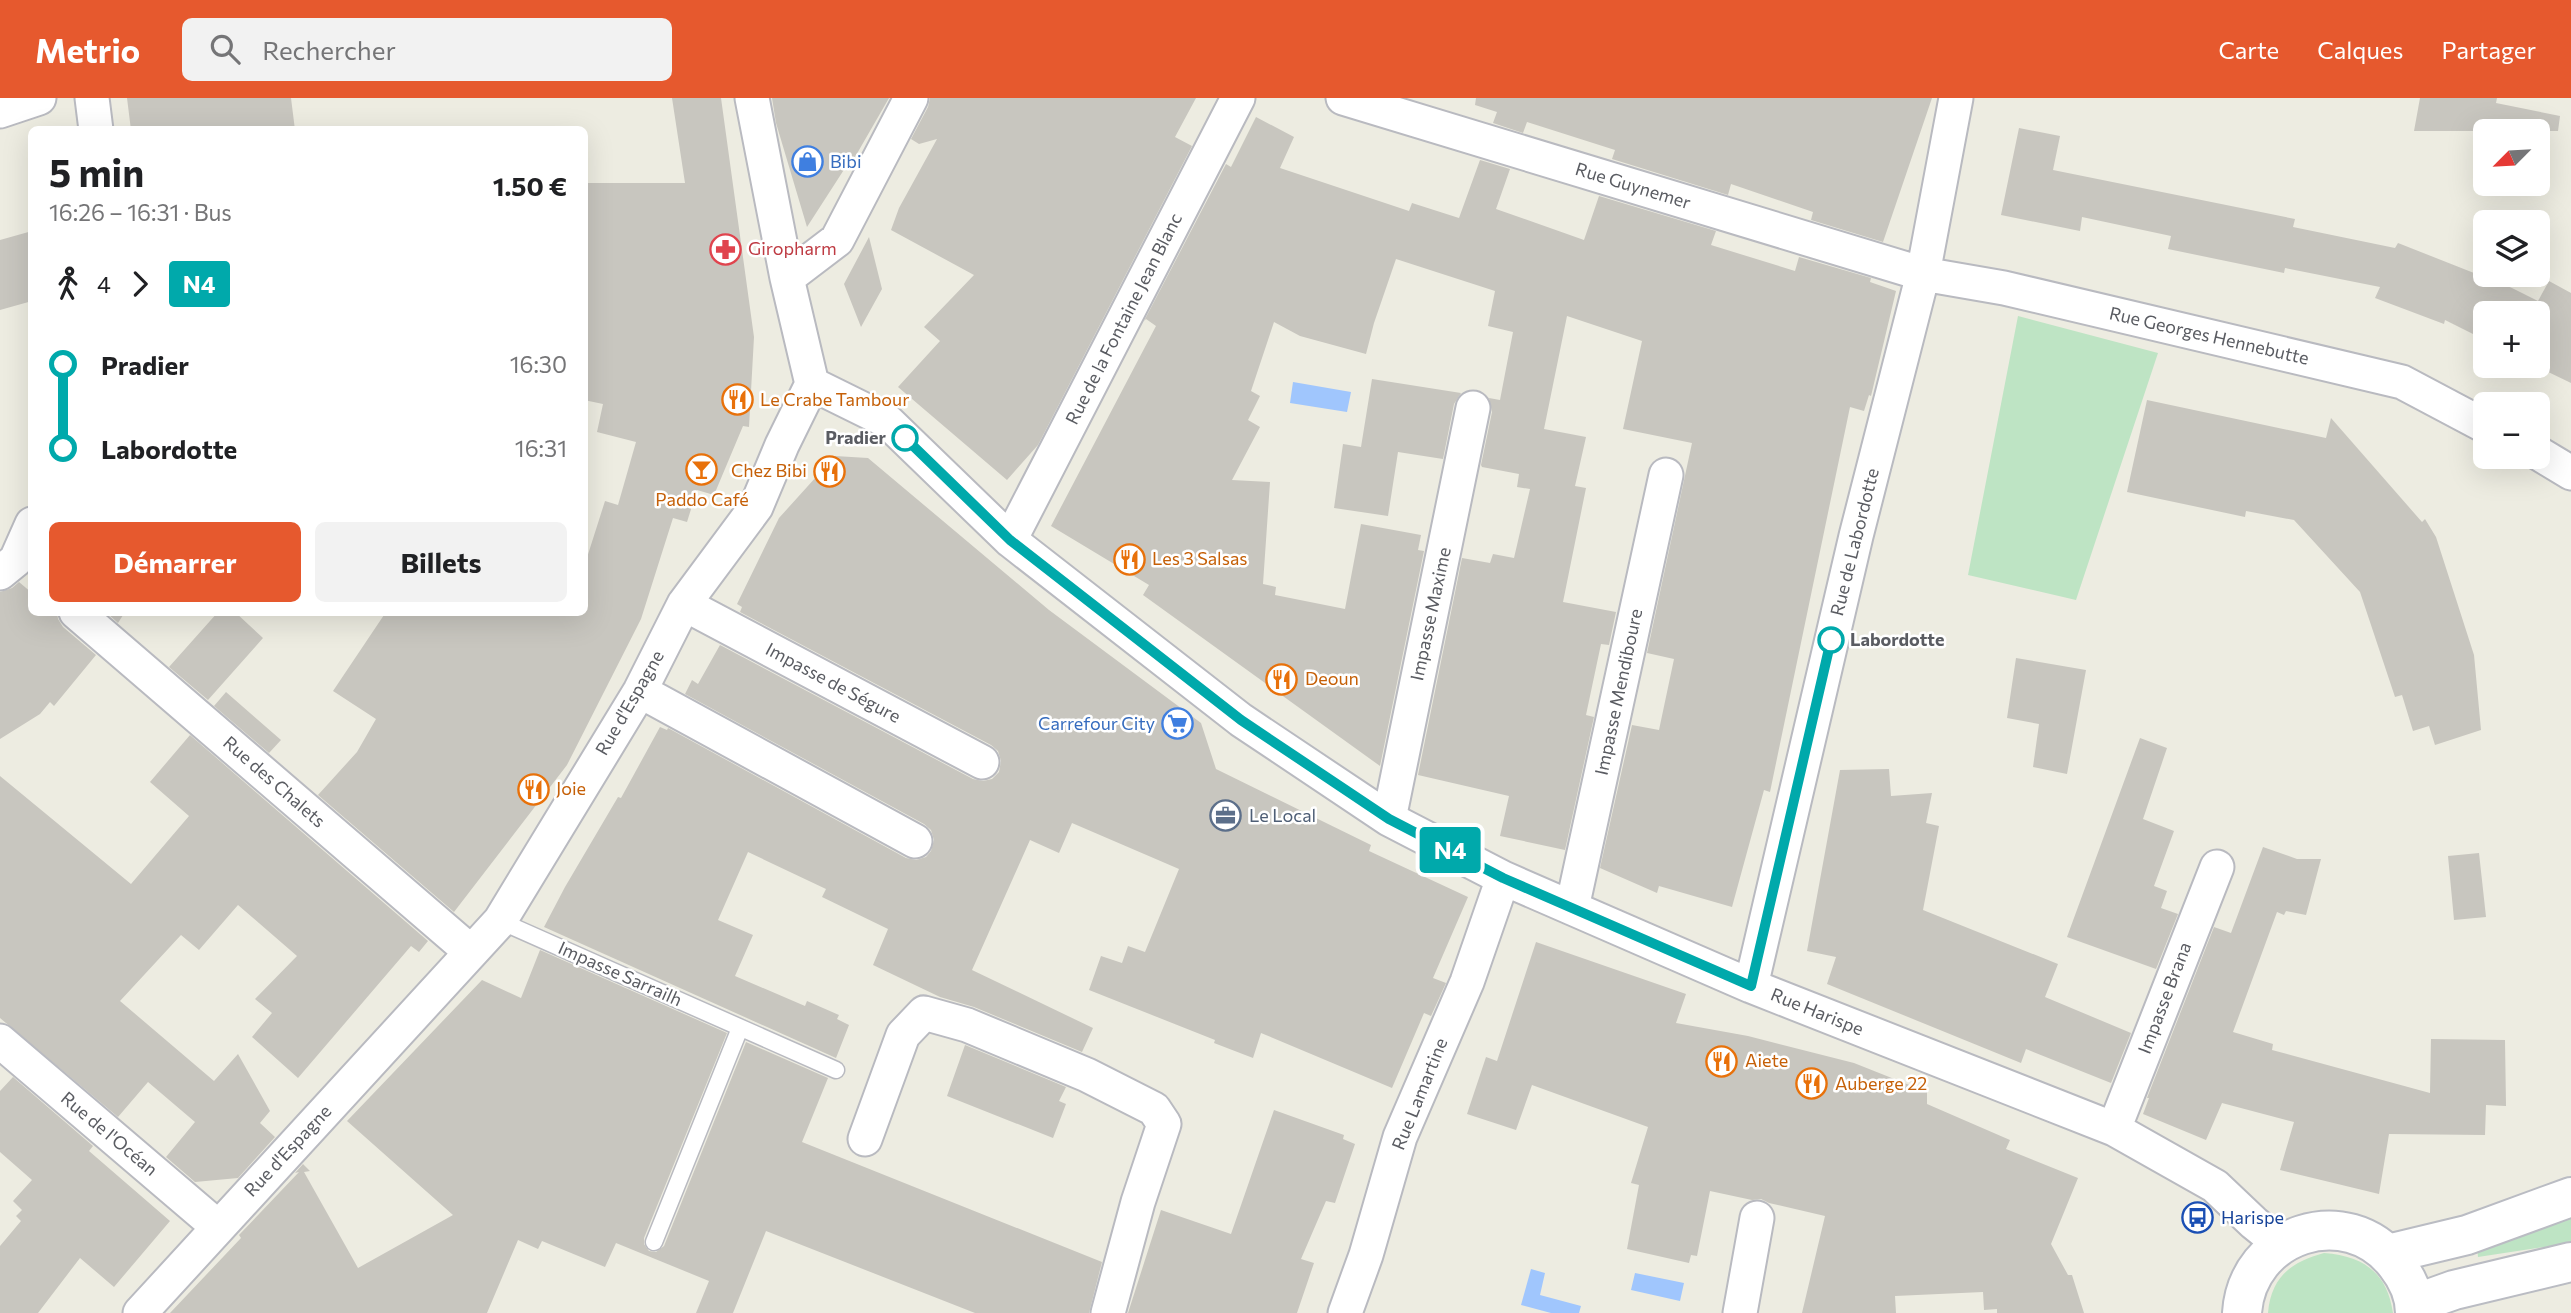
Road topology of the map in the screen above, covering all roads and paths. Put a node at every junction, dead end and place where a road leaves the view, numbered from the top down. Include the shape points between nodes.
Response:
1 (39, 98) edge
2 (92, 98) edge
3 (751, 98) edge
4 (911, 98) edge
5 (1238, 98) edge
6 (1343, 98) edge
7 (1956, 98) edge
8 (0, 111) edge
9 (96, 126) edge
10 (1923, 274) junction
11 (787, 278) junction
12 (812, 384) junction
13 (1473, 408) dead end
14 (2473, 420) edge
15 (1666, 475) dead end
16 (28, 535) edge
17 (1010, 540) junction
18 (16, 569) edge
19 (684, 604) junction
20 (81, 616) edge
21 (640, 691) junction
22 (982, 762) dead end
23 (1389, 819) junction
24 (915, 841) dead end
25 (2217, 867) dead end
26 (1503, 878) junction
27 (1572, 908) junction
28 (500, 921) junction
29 (471, 952) junction
30 (1751, 986) junction
31 (740, 1028) junction
32 (0, 1041) edge
33 (836, 1070) dead end
34 (2114, 1129) junction
35 (865, 1139) dead end
36 (2571, 1197) edge
37 (1757, 1219) dead end
38 (218, 1227) junction
39 (654, 1242) dead end
40 (2280, 1244) junction
41 (2388, 1254) junction
42 (2571, 1262) edge
43 (2414, 1308) edge
44 (140, 1313) edge
45 (1108, 1313) edge
46 (1345, 1313) edge
47 (1740, 1313) edge
48 (2242, 1313) edge

1 - 8 street
2 - 9 street
3 - 11 street
4 - 11 street via 837,240
5 - 17 street, Rue de la Fontaine Jean Blanc
6 - 10 street, Rue Guynemer
7 - 10 street, Rue de Labordotte
10 - 14 street, Rue Georges Hennebutte via 2004,288 2402,382
10 - 30 street, Rue de Labordotte via 1856,536
11 - 12 street
12 - 17 street, Rue Harispe via 887,421
12 - 19 street, Rue d'Espagne via 756,507
13 - 23 street, Impasse Maxime
15 - 27 street, Impasse Mendiboure
16 - 18 street
17 - 23 street, Rue Harispe via 1241,720
19 - 21 street, Rue d'Espagne
19 - 22 street, Impasse de Ségure
20 - 29 street, Rue des Chalets
21 - 24 street
21 - 28 street, Rue d'Espagne
23 - 26 street, Rue Harispe
25 - 34 street, Impasse Brana
26 - 27 street, Rue Harispe
26 - 46 street, Rue Lamartine via 1467,982 1400,1137
27 - 30 street, Rue Harispe
28 - 29 street, Rue d'Espagne
28 - 31 lane, Impasse Sarrailh
29 - 38 street, Rue d'Espagne
30 - 34 street, Rue Harispe
31 - 33 lane, Impasse Sarrailh
31 - 39 lane
32 - 38 street, Rue de l'Océan
34 - 40 street, Rue Harispe via 2215,1186
35 - 45 street via 903,1035 924,1013 1075,1070 1154,1109 1164,1124
36 - 41 main road via 2467,1235
37 - 47 street
38 - 44 street, Rue d'Espagne
40 - 41 main road via 2301,1234 2347,1232
40 - 48 main road via 2251,1278
41 - 43 main road via 2405,1276
42 - 43 main road via 2454,1290

